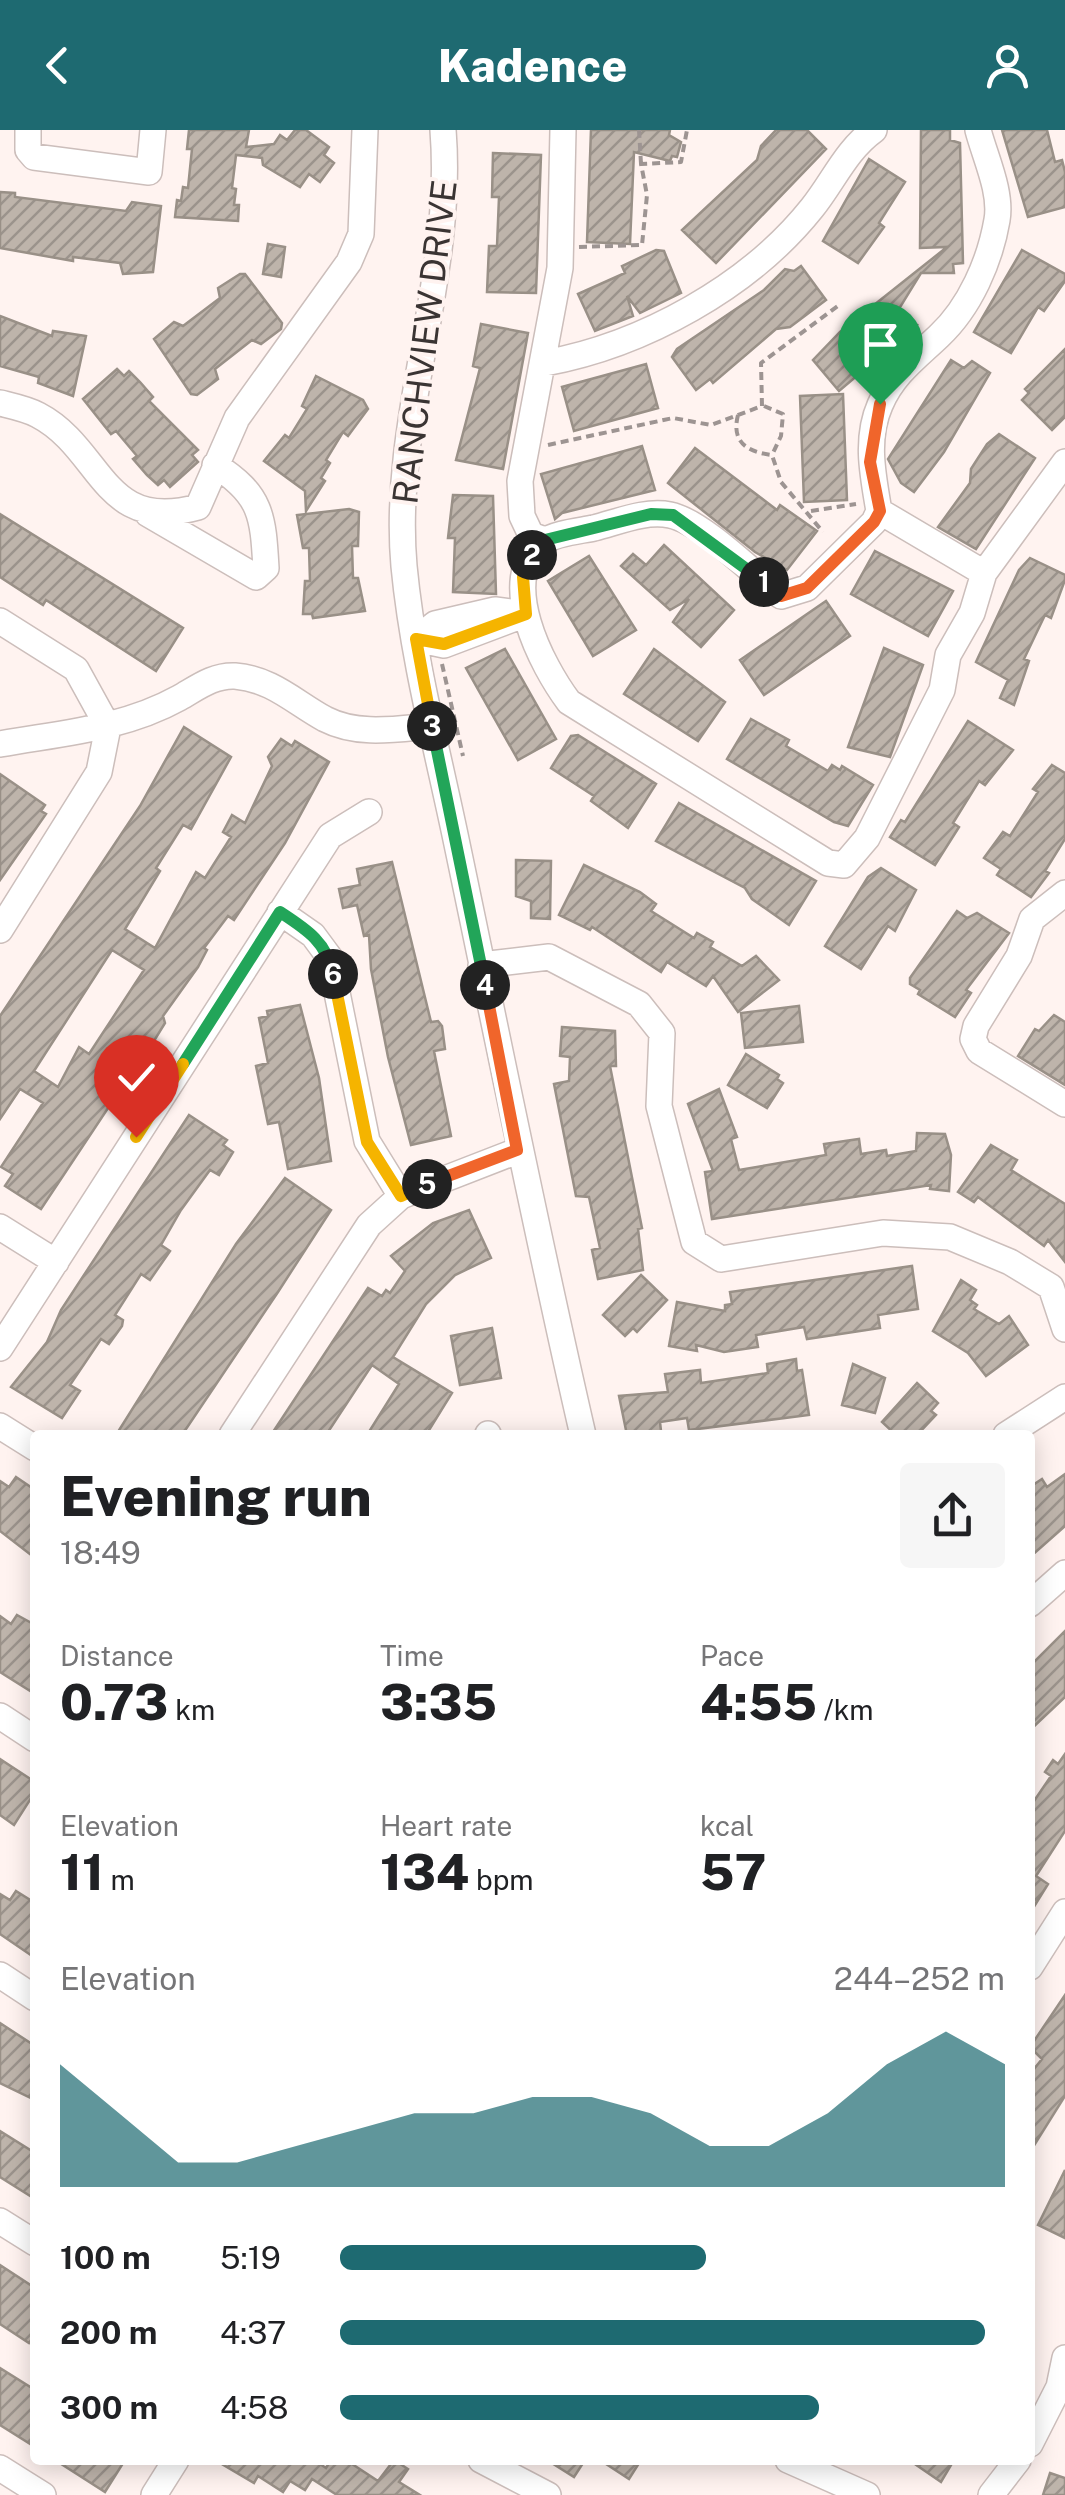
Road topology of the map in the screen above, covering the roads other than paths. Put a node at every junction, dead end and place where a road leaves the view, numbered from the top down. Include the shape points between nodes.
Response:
1 (28, 130) edge
2 (153, 130) edge
3 (365, 130) edge
4 (443, 130) edge
5 (562, 130) edge
6 (874, 130) edge
7 (978, 130) edge
8 (544, 363) junction
9 (0, 403) edge
10 (1065, 462) edge
11 (215, 465) junction
12 (872, 507) junction
13 (148, 514) junction
14 (545, 540) junction
15 (984, 573) junction
16 (526, 614) junction
17 (0, 621) edge
18 (416, 639) junction
19 (432, 726) junction
20 (108, 727) junction
21 (0, 744) edge
22 (369, 812) dead end
23 (1065, 893) edge
24 (280, 912) junction
25 (0, 930) edge
26 (481, 965) junction
27 (1065, 1104) edge
28 (517, 1150) junction
29 (401, 1196) junction
30 (0, 1226) edge
31 (56, 1262) junction
32 (1065, 1329) edge
33 (0, 1348) edge
34 (1065, 1396) edge
35 (0, 1426) edge
36 (235, 1430) edge
37 (582, 1430) edge
38 (1014, 1430) edge
39 (30, 1445) edge
40 (1065, 1573) edge
41 (1035, 1600) edge
42 (0, 1716) edge
43 (30, 1735) edge
44 (1065, 1912) edge
45 (1035, 1959) edge
46 (0, 1975) edge
47 (30, 1995) edge
48 (0, 2221) edge
49 (30, 2240) edge
50 (1065, 2358) edge
51 (1035, 2434) edge
52 (173, 2465) edge
53 (491, 2465) edge
54 (799, 2465) edge
55 (1014, 2465) edge
56 (0, 2468) edge
57 (43, 2495) edge
58 (154, 2495) edge
59 (548, 2495) edge
60 (867, 2495) edge
61 (991, 2495) edge

1 - 2 street via 34,157 149,172
3 - 11 street via 361,234 349,262 237,418
4 - 18 street, RANCHVIEW DRIVE via 446,210 410,425 404,512
5 - 8 street via 560,248
6 - 8 street via 853,148 801,221 748,270 655,331
7 - 12 street via 997,220 988,259 966,302 907,362 880,404 870,462
8 - 14 street via 520,480 522,516 532,534
9 - 13 street via 39,416 104,487
10 - 15 street
11 - 13 street via 198,507
11 - 13 street via 243,483 263,515 266,568 256,578
12 - 14 street via 874,522 807,588 781,596 673,515 651,514
12 - 15 street
14 - 16 street via 523,577
15 - 16 street via 972,613 948,655 942,690 867,838 844,865 828,863 569,702 553,681
16 - 18 street via 495,610 435,624
17 - 20 street via 76,668
18 - 19 street, RANCHVIEW DRIVE
19 - 20 street via 363,730 327,720 257,679 230,676
19 - 26 street, RANCHVIEW DRIVE
20 - 21 street
20 - 25 street via 99,772
22 - 24 street via 330,836
23 - 27 street via 1032,919 972,1039 979,1052
24 - 29 street via 314,935 330,958 367,1142
24 - 31 street
26 - 28 street, RANCHVIEW DRIVE
26 - 32 street via 548,958 639,1004 662,1033 660,1106 694,1242 721,1259 882,1233 950,1237 1050,1288
28 - 29 street
28 - 37 street, RANCHVIEW DRIVE
29 - 36 street via 369,1225
30 - 31 street
31 - 33 street
34 - 38 street
35 - 39 street
40 - 41 street
42 - 43 street
44 - 45 street
46 - 47 street
48 - 49 street
50 - 51 street via 1059,2387
52 - 58 street
53 - 59 street
54 - 60 street
55 - 61 street
56 - 57 street

